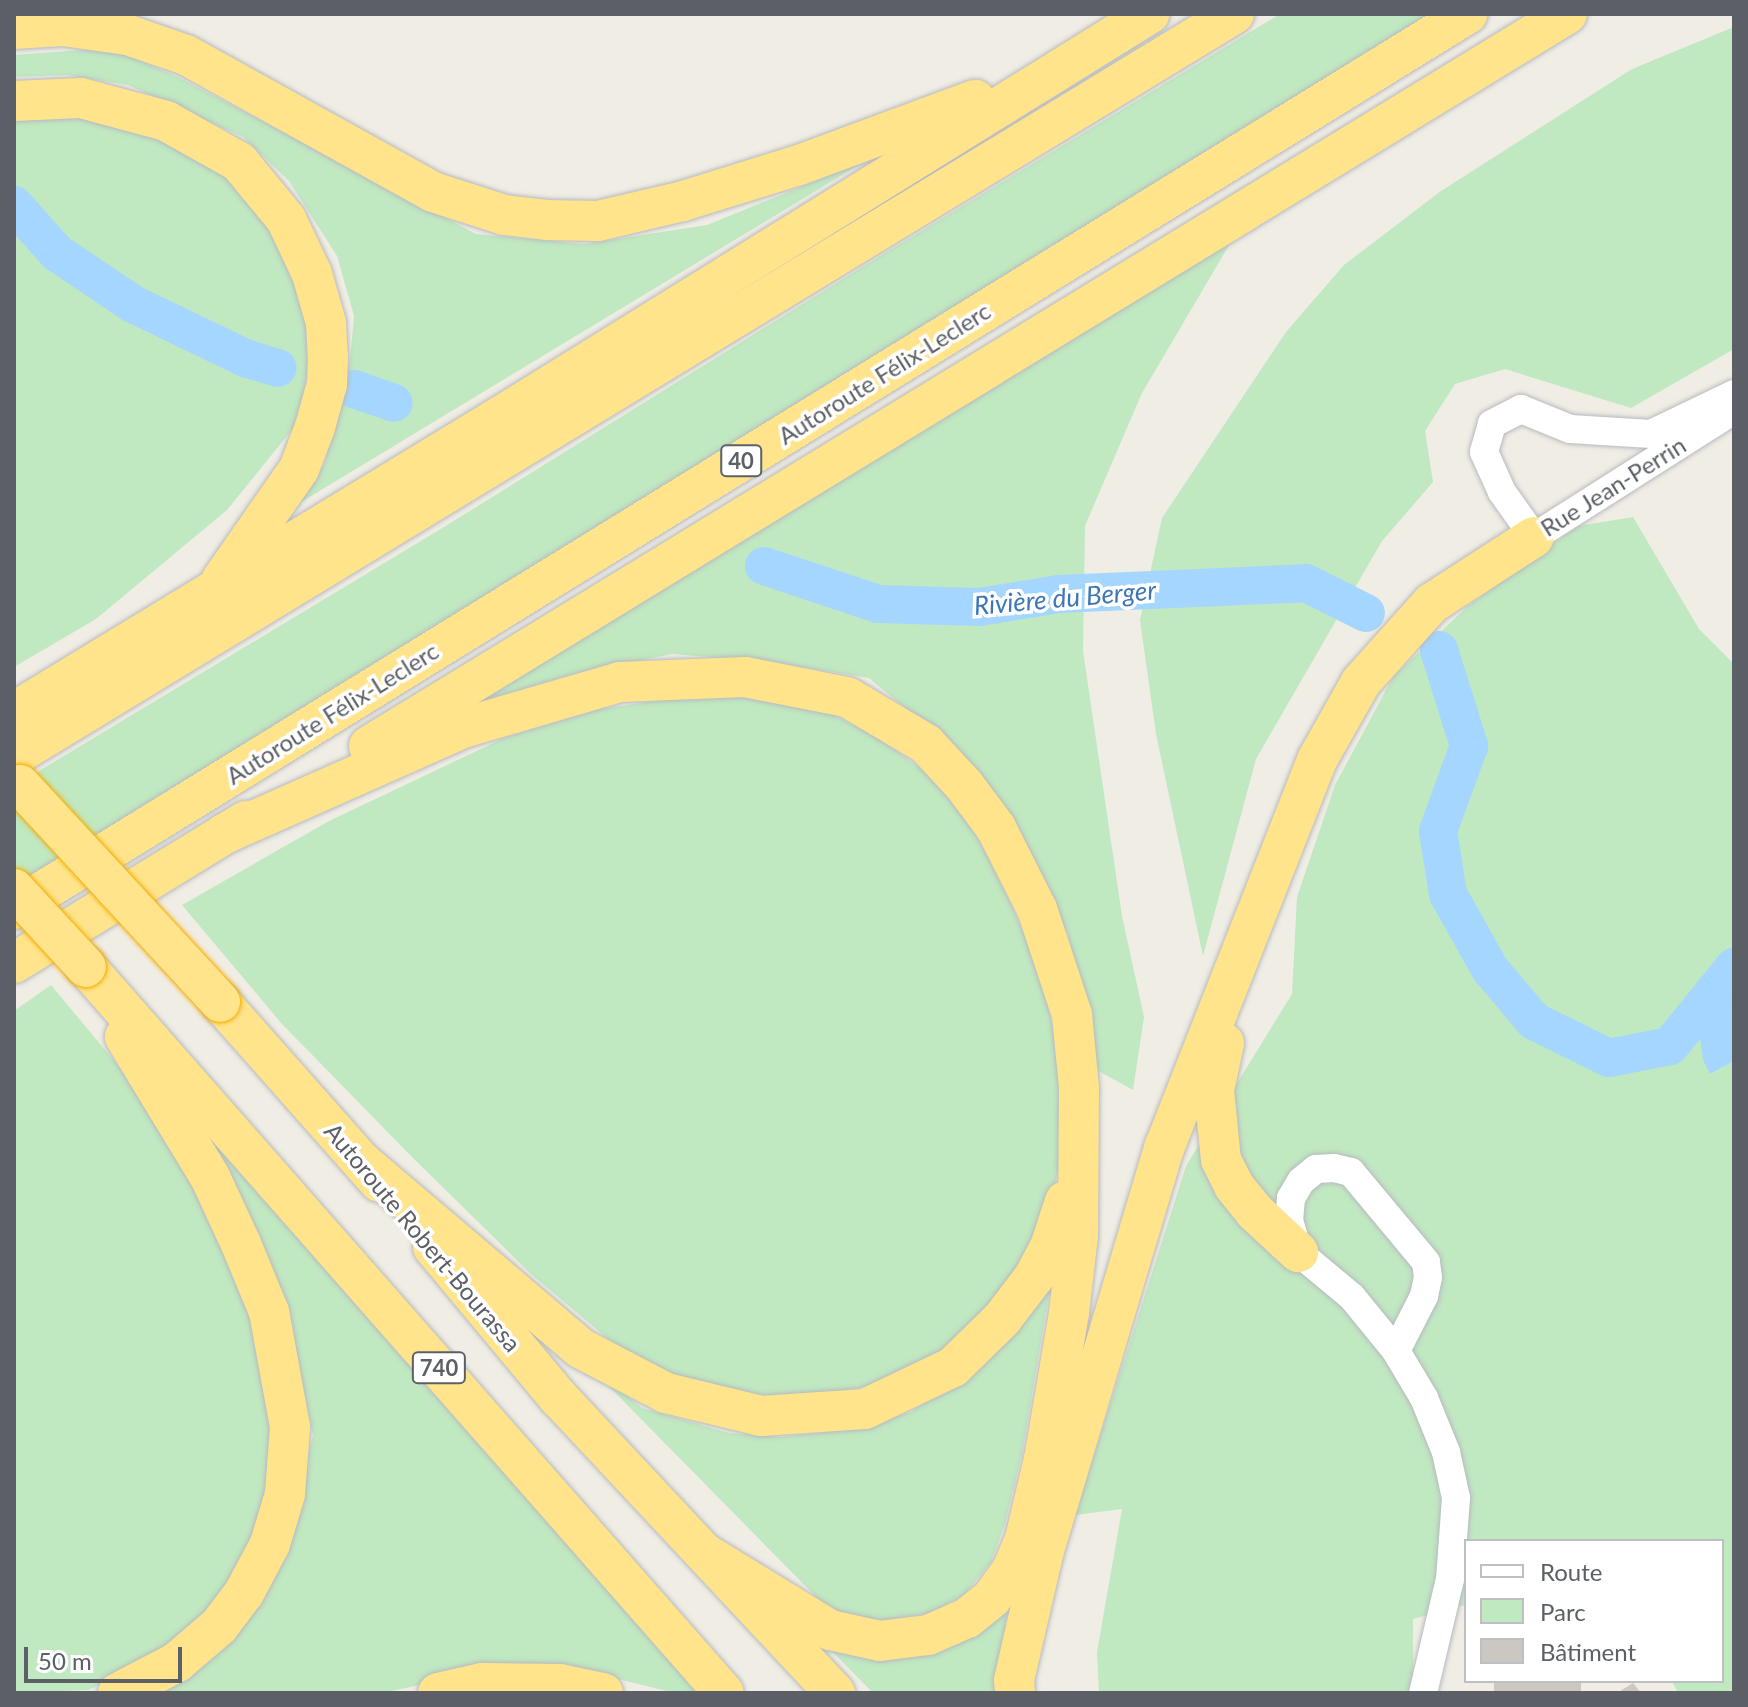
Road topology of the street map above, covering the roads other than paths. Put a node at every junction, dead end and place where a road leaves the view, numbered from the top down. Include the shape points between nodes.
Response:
1 (1149, 14) edge
2 (1234, 14) edge
3 (1467, 14) edge
4 (1564, 18) edge
5 (14, 29) edge
6 (1054, 71) junction
7 (14, 101) edge
8 (1734, 394) edge
9 (1734, 410) edge
10 (1534, 537) junction
11 (216, 590) junction
12 (14, 712) edge
13 (16, 774) edge
14 (224, 834) junction
15 (1269, 882) junction
16 (14, 889) edge
17 (14, 909) edge
18 (19, 964) edge
19 (145, 1050) junction
20 (1079, 1160) junction
21 (363, 1163) junction
22 (1298, 1252) junction
23 (1396, 1351) junction
24 (706, 1554) junction
25 (118, 1693) edge
26 (438, 1693) edge
27 (603, 1693) edge
28 (724, 1693) edge
29 (835, 1693) edge
30 (1015, 1693) edge
31 (1423, 1693) edge

1 - 6 highway
2 - 13 highway
3 - 17 highway, Autoroute Félix-Leclerc / 40
4 - 14 highway
5 - 6 highway via 63,26 128,35 186,55 433,192 504,215 547,220 598,221 683,201 799,165
6 - 11 highway
7 - 11 highway via 81,98 166,121 239,162 286,219 312,274 326,323 328,356 327,384 315,427 299,469
8 - 10 street, Rue Jean-Perrin via 1651,434 1570,429 1521,409 1492,424 1484,452 1502,492
9 - 10 street, Rue Jean-Perrin
10 - 15 highway via 1432,603 1361,682 1317,760
11 - 12 highway
13 - 21 highway, Autoroute Robert-Bourassa, bridge
14 - 18 highway
14 - 20 highway via 466,727 620,682 745,677 847,697 926,744 964,785 996,828 1037,909 1072,1015
15 - 22 highway via 1214,1090 1221,1160 1234,1186
15 - 30 highway via 1161,1160 1043,1554
16 - 19 highway, bridge via 86,967
19 - 25 highway via 210,1177 269,1312 290,1427 285,1494 270,1544 244,1593 219,1626 177,1662
19 - 28 highway, 740
20 - 21 highway via 1050,1247 1034,1277 1002,1319 953,1367 865,1409 761,1416 666,1393 580,1348
20 - 24 highway via 1069,1313 1044,1459 1025,1539 992,1598 967,1618 928,1635 861,1639 803,1616
21 - 24 highway, Autoroute Robert-Bourassa via 559,1398
22 - 23 street via 1352,1297
22 - 23 street via 1289,1220 1291,1198 1301,1181 1316,1169 1351,1172 1426,1262 1424,1296
23 - 31 street via 1424,1398 1446,1452 1456,1498 1450,1579
24 - 29 highway, Autoroute Robert-Bourassa
26 - 27 highway via 482,1683 560,1684

